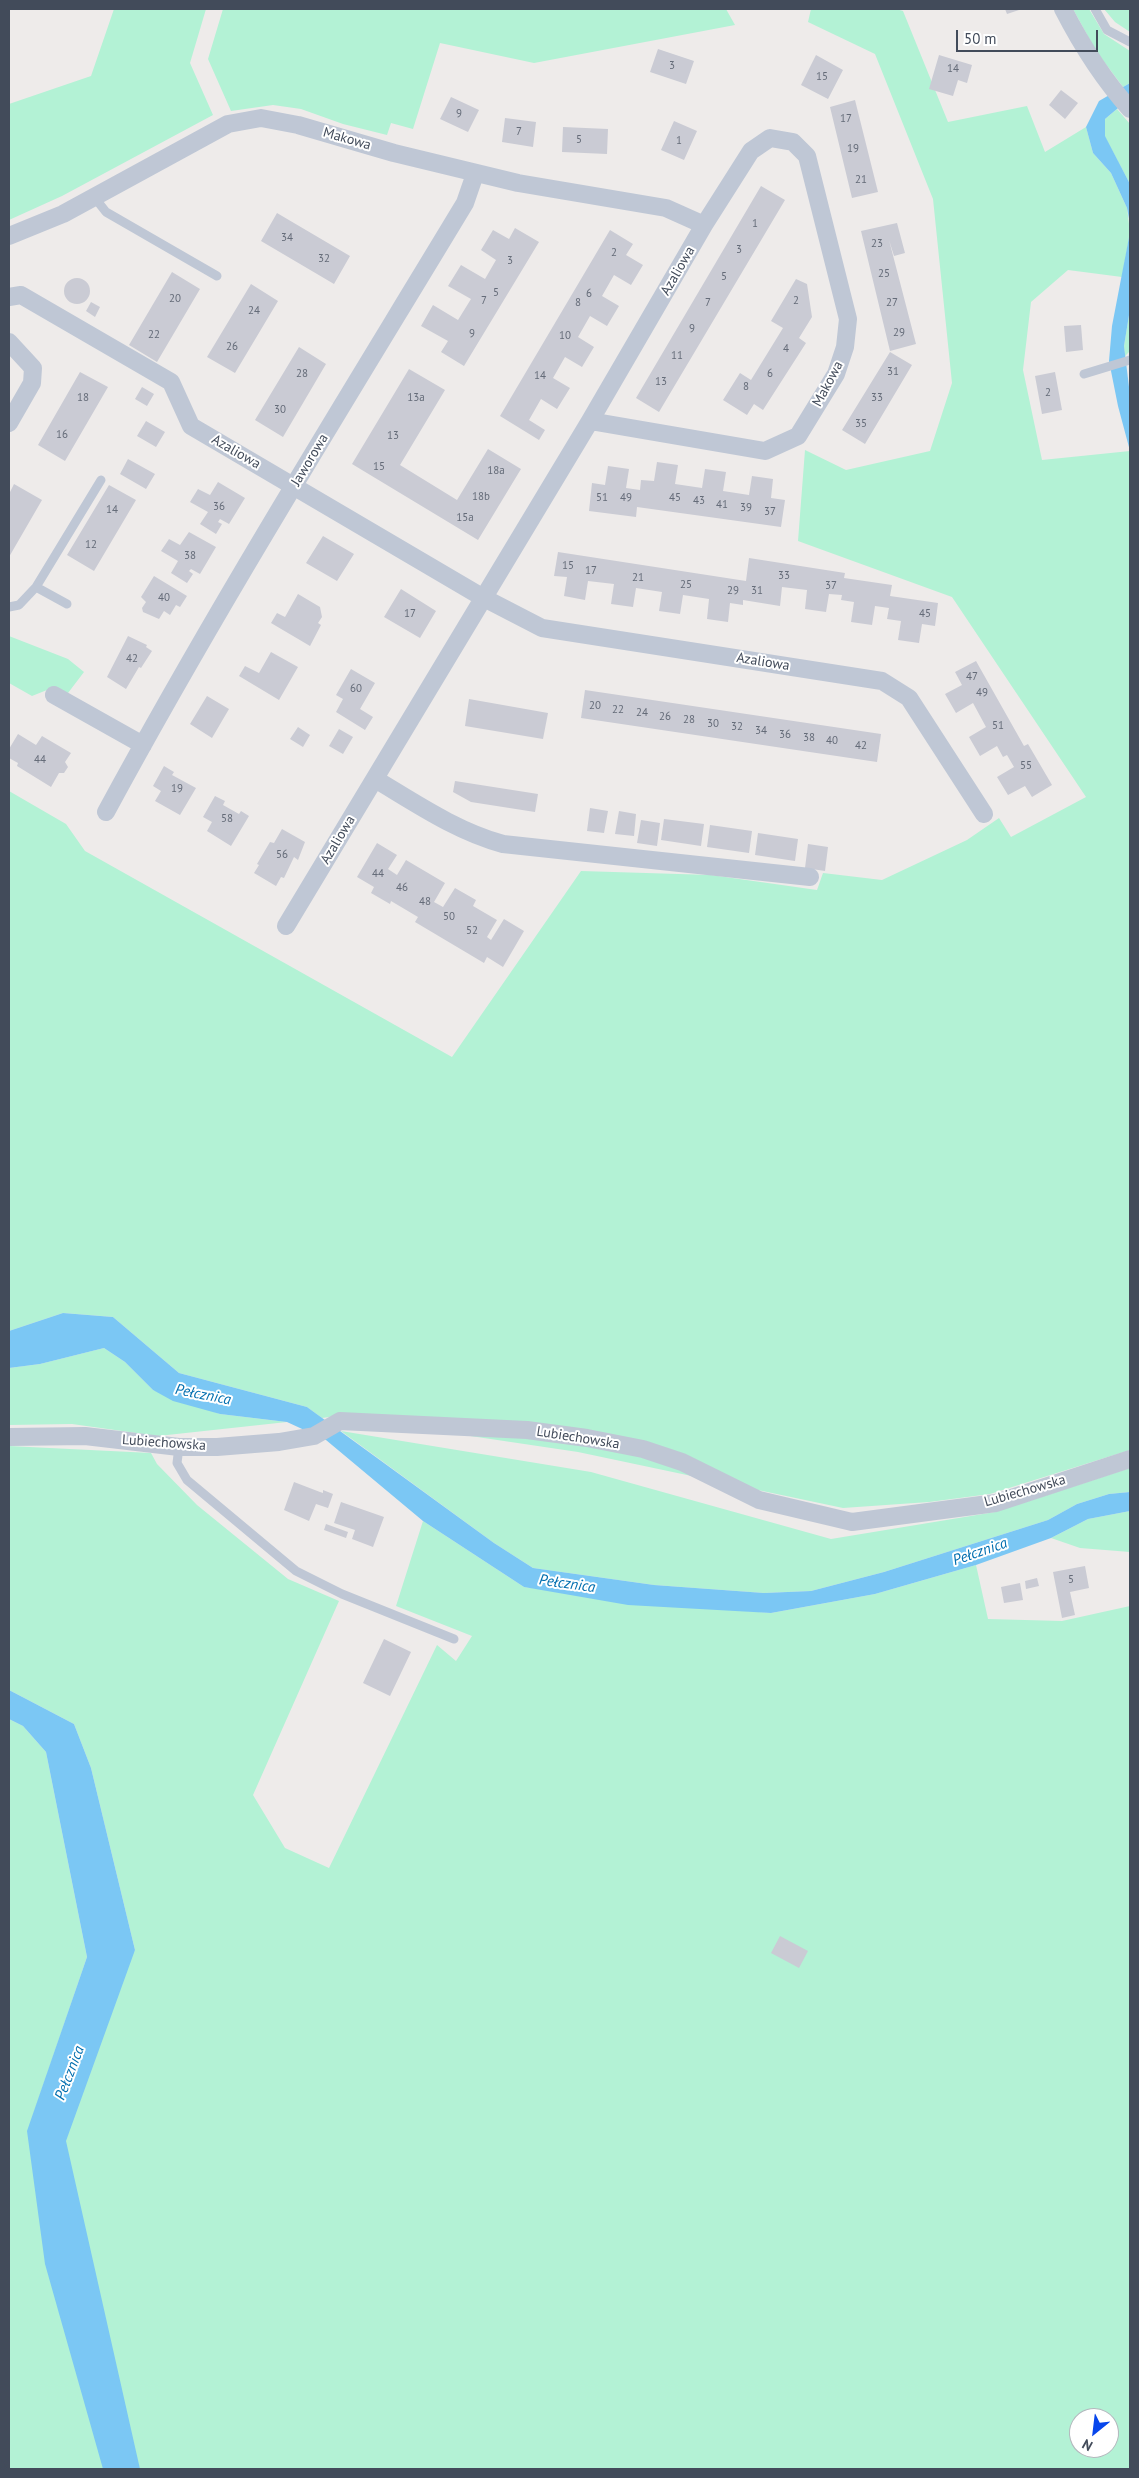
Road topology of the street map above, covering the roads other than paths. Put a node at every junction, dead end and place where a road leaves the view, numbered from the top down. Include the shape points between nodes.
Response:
1 (1063, 9) edge
2 (1095, 9) edge
3 (1130, 42) edge
4 (1130, 109) edge
5 (751, 151) joint
6 (475, 174) junction
7 (94, 198) junction
8 (704, 225) junction
9 (9, 236) edge
10 (217, 276) dead end
11 (9, 297) edge
12 (9, 342) edge
13 (1130, 360) edge
14 (1084, 374) dead end
15 (590, 421) junction
16 (9, 424) edge
17 (100, 480) dead end
18 (294, 485) junction
19 (36, 587) junction
20 (482, 597) junction
21 (67, 604) dead end
22 (9, 607) edge
23 (54, 695) dead end
24 (142, 745) junction
25 (375, 779) junction
26 (106, 812) dead end
27 (984, 814) dead end
28 (810, 877) dead end
29 (286, 926) dead end
30 (9, 1437) edge
31 (179, 1446) junction
32 (1130, 1459) edge
33 (454, 1639) dead end

1 - 4 street via 1106,82
2 - 3 lane via 1106,30
5 - 8 street, Azaliowa
5 - 15 street, Makowa via 770,138 793,142 807,156 848,319 846,347 836,374 798,436 765,450
6 - 7 street, Makowa via 298,125 261,118 228,124
6 - 8 street, Makowa via 666,208
6 - 18 street, Jaworowa via 465,203
7 - 9 street, Makowa
7 - 10 lane via 106,212
8 - 15 street, Azaliowa
11 - 18 street, Azaliowa via 22,295 171,382 191,426
12 - 16 street via 33,368 32,383
13 - 14 lane
15 - 20 street, Azaliowa
17 - 19 lane
18 - 20 street, Azaliowa
18 - 24 street, Jaworowa
19 - 21 lane
19 - 22 lane via 19,605
20 - 25 street, Azaliowa
20 - 27 street, Azaliowa via 542,628 882,681 908,698
23 - 24 street
24 - 26 street, Jaworowa
25 - 28 street via 448,823 503,844
25 - 29 street, Azaliowa
30 - 31 street, Lubiechowska via 85,1436
31 - 32 street, Lubiechowska via 217,1447 279,1442 314,1436 340,1421 527,1430 643,1449 682,1462 759,1500 852,1522 996,1503
31 - 33 lane via 178,1463 187,1480 296,1572

